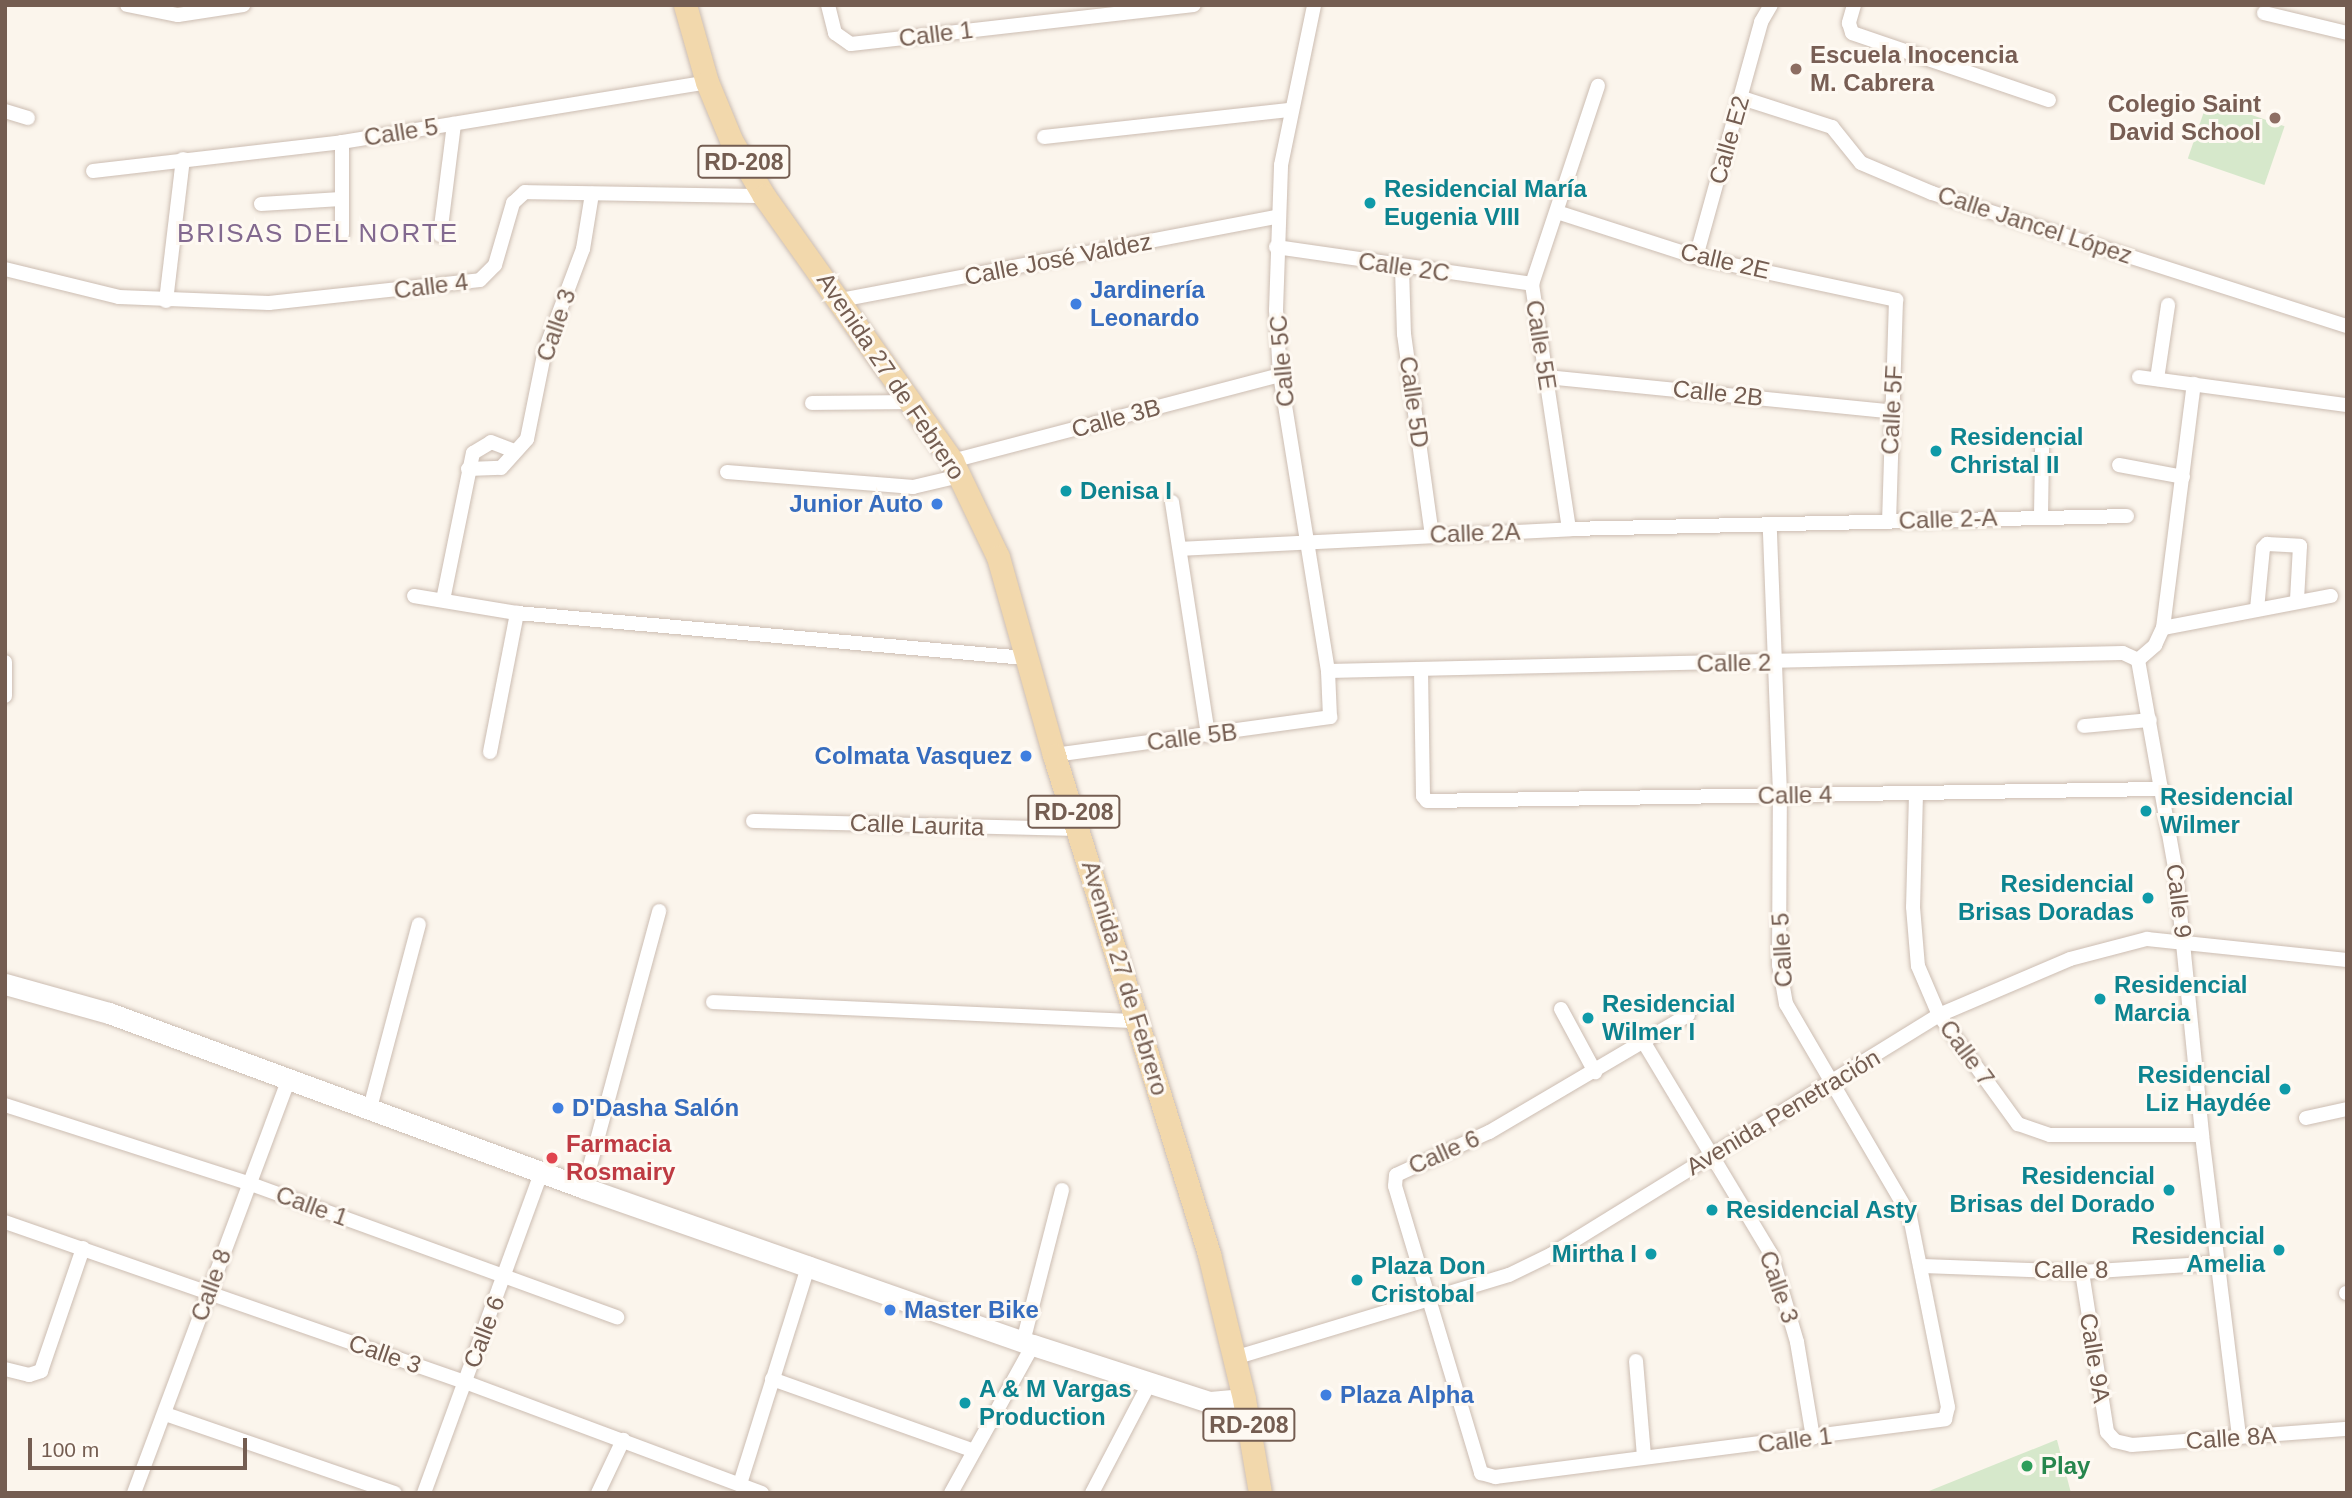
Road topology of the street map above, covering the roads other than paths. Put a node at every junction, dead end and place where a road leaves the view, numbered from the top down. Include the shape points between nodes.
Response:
1 (127, 5) edge
2 (243, 5) edge
3 (685, 5) edge
4 (828, 5) edge
5 (1194, 5) edge
6 (1314, 5) edge
7 (1760, 5) edge
8 (1771, 5) edge
9 (1854, 5) edge
10 (1106, 9) edge
11 (179, 10) edge
12 (2264, 13) dead end
13 (1761, 22) junction
14 (2347, 33) edge
15 (708, 82) junction
16 (1598, 86) dead end
17 (1742, 98) junction
18 (2049, 100) dead end
19 (1289, 110) junction
20 (5, 111) edge
21 (28, 118) dead end
22 (454, 124) junction
23 (1044, 137) dead end
24 (342, 142) junction
25 (183, 159) junction
26 (93, 171) dead end
27 (592, 194) junction
28 (764, 196) junction
29 (341, 199) junction
30 (261, 204) dead end
31 (1557, 212) junction
32 (1277, 217) junction
33 (342, 234) dead end
34 (440, 235) dead end
35 (1276, 247) junction
36 (1696, 257) junction
37 (1402, 268) junction
38 (5, 270) edge
39 (1532, 284) junction
40 (839, 300) junction
41 (1896, 300) joint
42 (166, 301) junction
43 (2168, 305) dead end
44 (2347, 326) edge
45 (1280, 375) junction
46 (1546, 377) junction
47 (2139, 377) dead end
48 (2157, 379) junction
49 (2194, 384) junction
50 (912, 402) junction
51 (812, 403) dead end
52 (2347, 405) edge
53 (1889, 411) junction
54 (2042, 449) dead end
55 (514, 451) junction
56 (2119, 465) dead end
57 (468, 468) junction
58 (956, 469) junction
59 (727, 472) dead end
60 (2183, 477) junction
61 (1172, 502) dead end
62 (2041, 516) junction
63 (2127, 516) dead end
64 (1889, 521) junction
65 (1770, 528) junction
66 (1569, 529) junction
67 (1432, 535) junction
68 (1307, 540) junction
69 (1180, 549) junction
70 (414, 596) dead end
71 (2330, 596) dead end
72 (443, 600) junction
73 (2297, 600) junction
74 (2257, 609) junction
75 (517, 613) junction
76 (2163, 628) junction
77 (1025, 658) junction
78 (2138, 660) junction
79 (5, 662) edge
80 (1776, 663) junction
81 (1421, 668) junction
82 (1328, 671) junction
83 (5, 696) edge
84 (1330, 717) joint
85 (2150, 720) junction
86 (2084, 726) dead end
87 (1208, 735) junction
88 (490, 752) dead end
89 (1054, 755) junction
90 (2162, 789) junction
91 (1780, 794) junction
92 (1916, 794) junction
93 (753, 821) dead end
94 (1080, 829) junction
95 (659, 911) dead end
96 (419, 924) dead end
97 (2184, 940) junction
98 (2347, 960) edge
99 (5, 984) edge
100 (713, 1002) dead end
101 (1561, 1009) dead end
102 (1688, 1015) dead end
103 (1939, 1015) junction
104 (1136, 1021) junction
105 (1643, 1041) junction
106 (1595, 1072) junction
107 (289, 1078) junction
108 (1830, 1085) junction
109 (5, 1105) edge
110 (370, 1108) junction
111 (2347, 1109) edge
112 (2306, 1118) dead end
113 (2202, 1135) junction
114 (1713, 1154) junction
115 (542, 1171) junction
116 (248, 1183) junction
117 (584, 1188) junction
118 (1062, 1190) dead end
119 (5, 1222) edge
120 (83, 1248) junction
121 (2219, 1263) junction
122 (809, 1264) junction
123 (1923, 1266) junction
124 (2082, 1272) junction
125 (505, 1276) junction
126 (208, 1293) junction
127 (1431, 1302) junction
128 (617, 1317) dead end
129 (1028, 1343) junction
130 (1234, 1358) junction
131 (1636, 1361) dead end
132 (5, 1369) edge
133 (772, 1379) junction
134 (465, 1382) junction
135 (1150, 1382) junction
136 (1244, 1399) junction
137 (165, 1414) junction
138 (1945, 1419) joint
139 (2347, 1429) edge
140 (2239, 1437) junction
141 (1813, 1438) junction
142 (623, 1440) junction
143 (2115, 1441) joint
144 (974, 1451) junction
145 (1644, 1457) junction
146 (1481, 1473) joint
147 (740, 1484) junction
148 (134, 1493) edge
149 (395, 1493) edge
150 (424, 1493) edge
151 (598, 1493) edge
152 (762, 1493) edge
153 (951, 1493) edge
154 (1092, 1493) edge
155 (1260, 1493) edge

1 - 11 street
2 - 11 street
3 - 15 main road, Avenida 27 de Febrero / RD-208
4 - 10 street, Calle 1 via 835,33 845,42
5 - 10 street, Calle 1
6 - 19 street, Calle 5C
7 - 13 street, Calle E2
8 - 13 street, Calle E2
9 - 18 street via 1850,31
12 - 14 street
13 - 17 street, Calle E2
15 - 22 street, Calle 5
15 - 28 main road, Avenida 27 de Febrero / RD-208 via 731,140
16 - 31 street, Calle 5E
17 - 36 street, Calle E2
17 - 44 street, Calle Jancel López via 1832,127 1861,163 1932,193
19 - 23 street
19 - 32 street, Calle 5C
20 - 21 street
22 - 24 street, Calle 5
22 - 34 street
24 - 25 street, Calle 5
24 - 29 street
25 - 26 street, Calle 5
25 - 42 street
27 - 28 street, Calle 4
27 - 42 street, Calle 4 via 531,191 519,195 509,213 495,265 474,282 269,303
27 - 55 street, Calle 3 via 583,249 545,351 527,439
28 - 40 main road, Avenida 27 de Febrero / RD-208
29 - 30 street
29 - 33 street
31 - 36 street, Calle 2E
31 - 39 street, Calle 5E
32 - 35 street, Calle 5C
32 - 40 street, Calle José Valdez
35 - 37 street, Calle 2C
35 - 45 street, Calle 5C
36 - 41 street, Calle 2E
37 - 39 street, Calle 2C
37 - 67 street, Calle 5D via 1404,334
38 - 42 street via 86,292
39 - 46 street, Calle 5E
40 - 50 main road, Avenida 27 de Febrero / RD-208
41 - 53 street, Calle 5F via 1901,331
43 - 48 street
45 - 58 street, Calle 3B
45 - 68 street, Calle 5C
46 - 53 street, Calle 2B
46 - 66 street, Calle 5E
47 - 48 street
48 - 49 street
49 - 52 street
49 - 60 street
50 - 51 street
50 - 58 main road, Avenida 27 de Febrero / RD-208
53 - 64 street, Calle 5F
54 - 62 street
55 - 57 street, Calle 3 via 510,463 501,468
55 - 57 street via 491,442 481,446
56 - 60 street
57 - 72 street
58 - 59 street, Calle 3B via 913,487
58 - 77 main road, Avenida 27 de Febrero / RD-208 via 998,557
60 - 76 street
61 - 69 street
62 - 63 street, Calle 2-A
62 - 64 street, Calle 2-A
64 - 65 street, Calle 2-A
65 - 66 street, Calle 2A
65 - 80 street, Calle 5
66 - 67 street, Calle 2A
67 - 68 street, Calle 2A
68 - 69 street, Calle 2A
68 - 82 street, Calle 5C
69 - 87 street
70 - 72 street
71 - 73 street
72 - 75 street
73 - 74 street
73 - 74 street via 2300,546 2267,544
74 - 76 street
75 - 77 street
75 - 88 street
76 - 78 street via 2155,645
77 - 89 main road, Avenida 27 de Febrero / RD-208
78 - 80 street, Calle 2 via 2123,653
78 - 85 street, Calle 9
79 - 83 street
80 - 81 street, Calle 2
80 - 91 street, Calle 5
81 - 82 street, Calle 2
81 - 91 street, Calle 4 via 1423,796 1427,801 1621,801
82 - 84 street, Calle 5C
84 - 87 street, Calle 5B
85 - 86 street
85 - 90 street, Calle 9
87 - 89 street, Calle 5B
89 - 94 main road, Avenida 27 de Febrero / RD-208
90 - 92 street, Calle 4
90 - 97 street, Calle 9
91 - 92 street, Calle 4
91 - 108 street, Calle 5 via 1779,965 1786,1004
92 - 103 street, Calle 7 via 1913,907 1918,966
93 - 94 street, Calle Laurita
94 - 104 main road, Avenida 27 de Febrero / RD-208
95 - 117 street
96 - 110 street
97 - 98 street, Avenida Penetración
97 - 103 street, Avenida Penetración via 2147,939 2070,959
97 - 113 street, Calle 9
99 - 107 main road via 109,1013
100 - 104 street
101 - 106 street
102 - 105 street, Calle 6
103 - 108 street, Avenida Penetración
103 - 113 street, Calle 7 via 2018,1124 2028,1131
104 - 130 main road, Avenida 27 de Febrero / RD-208 via 1209,1254
105 - 106 street, Calle 6
105 - 114 street, Calle 3
106 - 127 street, Calle 6 via 1489,1132 1396,1175 1395,1186
107 - 110 main road
107 - 116 street, Calle 8
108 - 114 street, Avenida Penetración
108 - 123 street, Calle 5 via 1910,1216
109 - 116 street, Calle 1
110 - 115 main road
111 - 112 street
113 - 121 street, Calle 9
114 - 127 street, Avenida Penetración via 1552,1254 1509,1275
114 - 141 street, Calle 3 via 1771,1254 1786,1292
115 - 117 main road
115 - 125 street, Calle 6
116 - 125 street, Calle 1
116 - 126 street, Calle 8
117 - 122 main road
118 - 129 street
119 - 120 street, Calle 3
120 - 126 street, Calle 3
120 - 132 street via 41,1371 29,1375
121 - 124 street, Calle 8
121 - 140 street, Calle 9
122 - 129 main road
122 - 133 street
123 - 124 street, Calle 8
123 - 138 street, Calle 5 via 1948,1407
124 - 143 street, Calle 9A via 2107,1432
125 - 128 street, Calle 1
125 - 134 street, Calle 6
126 - 134 street, Calle 3
126 - 137 street, Calle 8
127 - 130 street, Avenida Penetración
127 - 146 street, Calle 6
129 - 135 main road
129 - 144 street
130 - 136 main road, Avenida 27 de Febrero / RD-208
131 - 145 street
133 - 144 street
133 - 147 street
134 - 142 street, Calle 3
134 - 150 street, Calle 6
135 - 136 main road via 1210,1402
135 - 154 street
136 - 155 main road, Avenida 27 de Febrero / RD-208
137 - 148 street, Calle 8
137 - 149 street
138 - 141 street, Calle 1
139 - 140 street, Calle 8A
140 - 143 street, Calle 8A via 2132,1445
141 - 145 street, Calle 1
142 - 147 street, Calle 3
142 - 151 street
144 - 153 street
145 - 146 street, Calle 1 via 1495,1477
147 - 152 street, Calle 3

